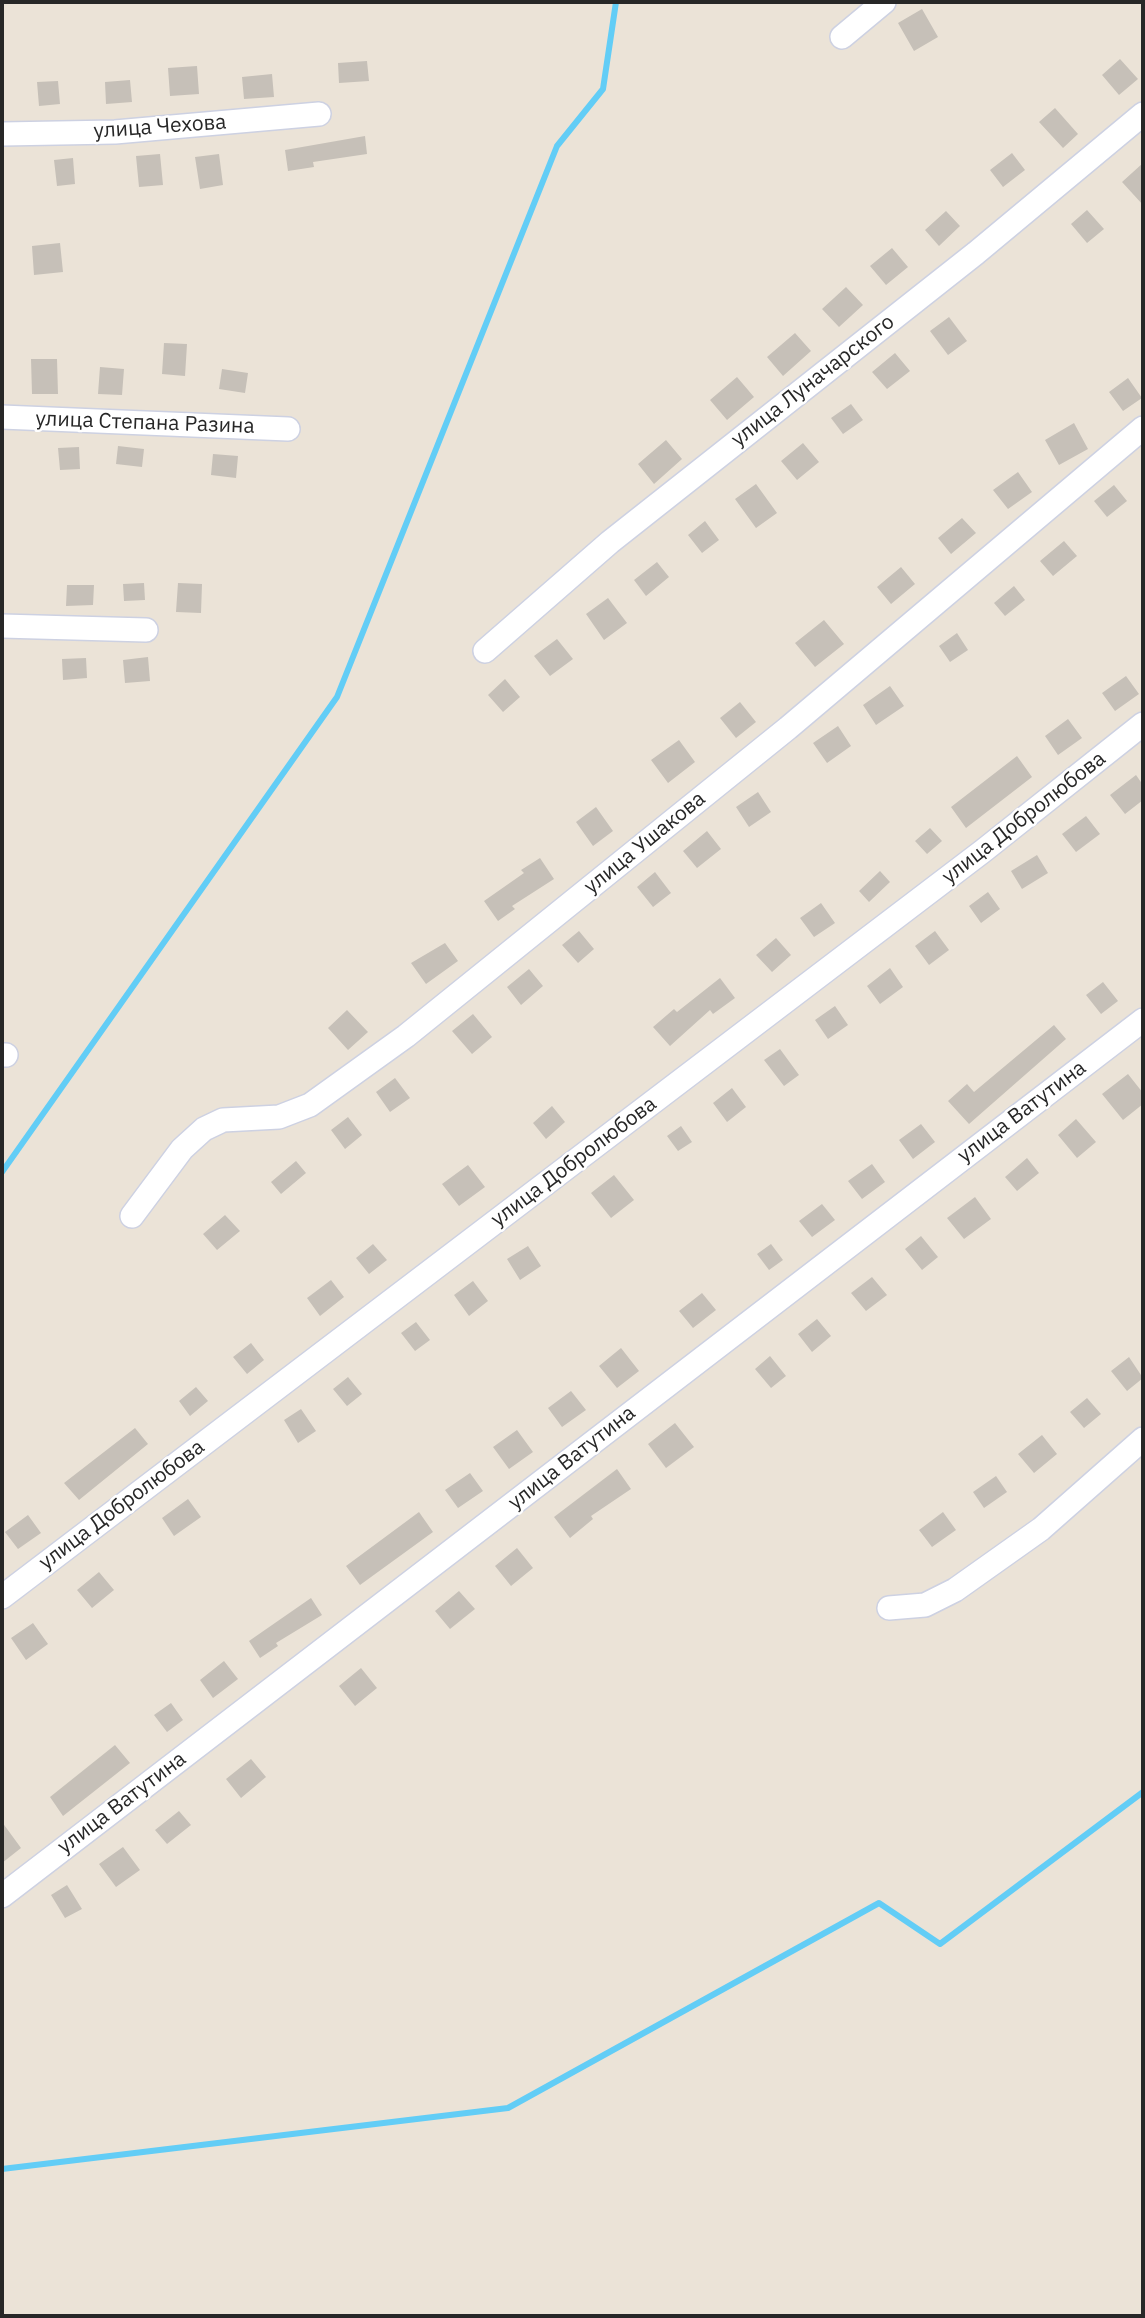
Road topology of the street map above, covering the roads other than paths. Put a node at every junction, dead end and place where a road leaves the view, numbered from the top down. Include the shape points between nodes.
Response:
1 (884, 2) edge
2 (842, 37) dead end
3 (319, 114) dead end
4 (1143, 114) edge
5 (2, 134) edge
6 (2, 417) edge
7 (1143, 428) edge
8 (288, 429) dead end
9 (2, 626) edge
10 (146, 630) dead end
11 (485, 651) dead end
12 (1143, 724) edge
13 (1143, 1020) edge
14 (132, 1216) dead end
15 (1143, 1439) edge
16 (2, 1597) edge
17 (889, 1608) dead end
18 (2, 1896) edge

1 - 2 street
3 - 5 street, улица Чехова via 115,132
4 - 11 street, улица Луначарского via 976,253 610,542
6 - 8 street, улица Степана Разина
7 - 14 street, улица Ушакова via 788,729 406,1036 310,1105 279,1116 223,1120 204,1129 182,1149
9 - 10 street
12 - 16 street, улица Добролюбова via 983,851
13 - 18 street, улица Ватутина
15 - 17 street via 1041,1529 955,1590 925,1605

